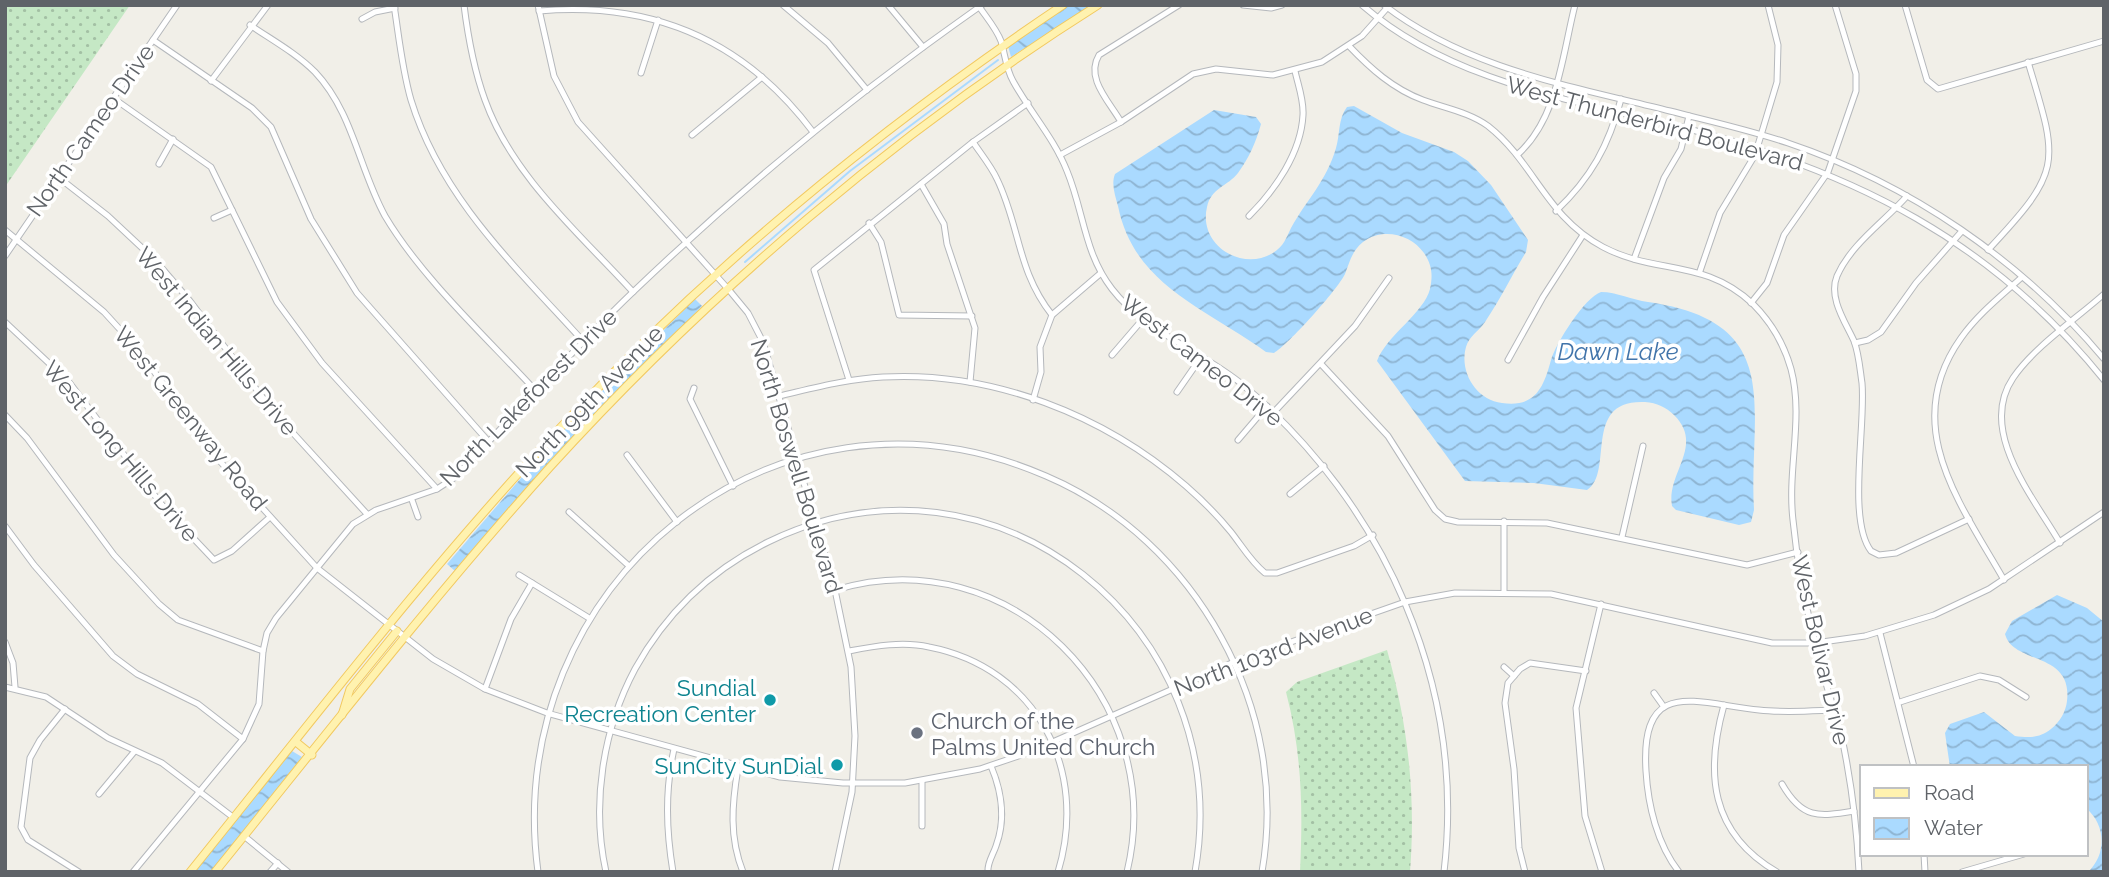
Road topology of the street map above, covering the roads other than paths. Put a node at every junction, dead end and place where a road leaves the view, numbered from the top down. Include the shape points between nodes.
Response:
1 (177, 5) edge
2 (268, 5) edge
3 (464, 5) edge
4 (783, 5) edge
5 (888, 5) edge
6 (1063, 5) edge
7 (1098, 5) edge
8 (1179, 5) edge
9 (1243, 5) edge
10 (1282, 5) edge
11 (1362, 5) edge
12 (1575, 5) edge
13 (1768, 5) edge
14 (1835, 5) edge
15 (1905, 5) edge
16 (980, 6) edge
17 (394, 7) edge
18 (1386, 7) edge
19 (538, 8) edge
20 (362, 19) dead end
21 (1378, 19) junction
22 (659, 20) junction
23 (250, 25) junction
24 (153, 40) junction
25 (2104, 41) edge
26 (1002, 46) junction
27 (1349, 46) junction
28 (923, 47) junction
29 (2028, 62) junction
30 (1008, 67) junction
31 (1295, 71) junction
32 (641, 73) dead end
33 (762, 77) junction
34 (211, 81) junction
35 (1556, 83) junction
36 (867, 90) junction
37 (1553, 95) junction
38 (113, 98) junction
39 (1621, 99) junction
40 (1028, 103) junction
41 (1618, 112) junction
42 (1689, 116) junction
43 (1121, 122) junction
44 (1686, 129) junction
45 (813, 132) junction
46 (692, 135) dead end
47 (1761, 135) junction
48 (173, 139) junction
49 (973, 142) junction
50 (1757, 148) junction
51 (1060, 155) junction
52 (1517, 155) junction
53 (1833, 160) junction
54 (159, 164) dead end
55 (1828, 172) junction
56 (58, 177) junction
57 (921, 184) junction
58 (1907, 196) junction
59 (1898, 206) junction
60 (232, 210) junction
61 (1556, 211) junction
62 (1249, 216) dead end
63 (214, 218) dead end
64 (870, 223) junction
65 (5, 230) edge
66 (1962, 231) junction
67 (1583, 235) junction
68 (16, 237) junction
69 (687, 241) junction
70 (1954, 242) junction
71 (1988, 250) junction
72 (5, 256) edge
73 (1634, 259) junction
74 (1700, 271) junction
75 (1101, 273) junction
76 (716, 274) junction
77 (2022, 277) junction
78 (1389, 278) dead end
79 (2012, 286) junction
80 (729, 290) junction
81 (633, 292) junction
82 (2104, 294) edge
83 (1751, 303) junction
84 (1052, 314) junction
85 (972, 316) junction
86 (1143, 319) junction
87 (5, 322) edge
88 (2071, 323) junction
89 (2061, 332) junction
90 (583, 341) junction
91 (1855, 343) junction
92 (1112, 355) dead end
93 (1202, 356) junction
94 (2104, 359) edge
95 (1507, 360) dead end
96 (1321, 364) junction
97 (2101, 371) edge
98 (849, 380) junction
99 (2104, 380) edge
100 (970, 382) junction
101 (694, 388) dead end
102 (535, 390) junction
103 (1177, 392) dead end
104 (779, 397) junction
105 (1034, 400) junction
106 (1267, 406) junction
107 (1274, 412) junction
108 (5, 415) edge
109 (1238, 440) dead end
110 (488, 442) junction
111 (1643, 446) dead end
112 (627, 455) dead end
113 (797, 460) junction
114 (1324, 467) junction
115 (733, 486) junction
116 (437, 489) junction
117 (1290, 494) dead end
118 (412, 500) junction
119 (569, 512) dead end
120 (2104, 512) edge
121 (367, 514) junction
122 (270, 517) junction
123 (418, 517) dead end
124 (1969, 519) junction
125 (1504, 521) junction
126 (677, 522) junction
127 (815, 522) junction
128 (5, 526) edge
129 (1373, 535) junction
130 (1622, 537) junction
131 (2060, 543) junction
132 (1798, 552) junction
133 (629, 566) junction
134 (317, 568) junction
135 (519, 575) dead end
136 (2004, 580) junction
137 (532, 583) junction
138 (835, 590) junction
139 (1504, 591) junction
140 (1405, 602) junction
141 (1601, 604) junction
142 (589, 618) junction
143 (389, 625) junction
144 (397, 631) junction
145 (1880, 633) junction
146 (405, 637) junction
147 (5, 642) edge
148 (1815, 643) junction
149 (263, 651) junction
150 (849, 651) junction
151 (1234, 662) junction
152 (1504, 667) dead end
153 (1586, 671) junction
154 (1514, 676) junction
155 (5, 687) edge
156 (15, 687) junction
157 (1174, 687) junction
158 (485, 689) junction
159 (1654, 693) dead end
160 (2026, 696) dead end
161 (1900, 702) junction
162 (1724, 705) junction
163 (1664, 707) junction
164 (65, 709) junction
165 (1835, 710) junction
166 (547, 713) junction
167 (1113, 714) junction
168 (342, 715) junction
169 (610, 731) junction
170 (243, 739) junction
171 (296, 742) junction
172 (1053, 742) junction
173 (674, 749) junction
174 (134, 752) junction
175 (312, 755) junction
176 (1914, 765) edge
177 (991, 766) junction
178 (738, 768) junction
179 (922, 780) junction
180 (852, 784) junction
181 (1782, 784) dead end
182 (199, 790) junction
183 (99, 794) dead end
184 (1854, 811) junction
185 (233, 818) junction
186 (922, 826) dead end
187 (244, 836) junction
188 (2017, 856) edge
189 (278, 863) junction
190 (79, 872) edge
191 (133, 872) edge
192 (190, 872) edge
193 (215, 872) edge
194 (270, 872) edge
195 (288, 872) edge
196 (538, 872) edge
197 (606, 872) edge
198 (673, 872) edge
199 (743, 872) edge
200 (835, 872) edge
201 (988, 872) edge
202 (1058, 872) edge
203 (1127, 872) edge
204 (1195, 872) edge
205 (1262, 872) edge
206 (1444, 872) edge
207 (1525, 872) edge
208 (1602, 872) edge
209 (1679, 872) edge
210 (1777, 872) edge
211 (1859, 872) edge
212 (1962, 872) edge

1 - 24 street, North Cameo Drive
2 - 23 street
3 - 81 street via 470,48 498,130 536,187
4 - 36 street via 828,43
5 - 28 street
6 - 26 main road, North 99th Avenue
7 - 30 main road, North 99th Avenue
8 - 43 street via 1094,63 1093,76
9 - 10 street
11 - 21 street, West Thunderbird Boulevard
12 - 35 street
13 - 47 street via 1779,67
14 - 53 street via 1856,88
15 - 29 street via 1933,87
16 - 26 street, West Cameo Drive
16 - 28 street, North Lakeforest Drive
17 - 20 street
17 - 90 street via 411,99 436,160 472,218
18 - 21 street
18 - 35 street, West Thunderbird Boulevard via 1474,57
19 - 22 street via 612,10
19 - 69 street, North Boswell Boulevard via 548,58 572,112
21 - 27 street
21 - 37 street, West Thunderbird Boulevard via 1475,72
22 - 32 street
22 - 33 street via 717,44
23 - 34 street
23 - 102 street via 298,57 330,91 385,215 431,275
24 - 34 street
24 - 38 street, North Cameo Drive
25 - 29 street
26 - 30 street, West Cameo Drive
26 - 76 main road, North 99th Avenue via 827,178
27 - 31 street
27 - 52 street, West Bolivar Drive via 1389,82 1486,125
28 - 36 street, North Lakeforest Drive
29 - 71 street via 2050,138 2049,164 2035,198
30 - 40 street, West Cameo Drive
30 - 80 main road, North 99th Avenue via 843,191
31 - 43 street via 1273,75 1216,69 1194,74
31 - 62 street via 1303,106 1301,131 1282,175
33 - 45 street
33 - 46 street
34 - 110 street via 252,108 271,127 311,219 350,283
35 - 37 street
35 - 39 street, West Thunderbird Boulevard
36 - 45 street, North Lakeforest Drive
37 - 41 street, West Thunderbird Boulevard
37 - 52 street via 1541,128
38 - 48 street
38 - 56 street, North Cameo Drive
39 - 41 street
39 - 42 street, West Thunderbird Boulevard
40 - 49 street
40 - 51 street, West Cameo Drive
41 - 44 street, West Thunderbird Boulevard
41 - 61 street via 1598,164
42 - 44 street
42 - 47 street, West Thunderbird Boulevard
43 - 51 street
44 - 50 street, West Thunderbird Boulevard
44 - 73 street
45 - 69 street, North Lakeforest Drive
47 - 50 street
47 - 53 street, West Thunderbird Boulevard
48 - 54 street
48 - 60 street via 211,167
49 - 57 street
49 - 84 street via 997,178 1026,274
50 - 55 street, West Thunderbird Boulevard
50 - 74 street via 1720,213
51 - 75 street, West Cameo Drive via 1086,242
52 - 61 street, West Bolivar Drive
53 - 55 street
53 - 58 street, West Thunderbird Boulevard
55 - 59 street, West Thunderbird Boulevard
55 - 83 street via 1784,235 1767,283
56 - 68 street, North Cameo Drive
56 - 121 street, West Indian Hills Drive via 155,260 272,410
57 - 64 street
57 - 85 street via 944,224
58 - 59 street
58 - 66 street, West Thunderbird Boulevard
59 - 70 street, West Thunderbird Boulevard
59 - 91 street via 1860,243 1836,278 1834,292
60 - 63 street
60 - 116 street via 284,312 322,363
61 - 67 street, West Bolivar Drive
64 - 85 street via 881,242 899,315
64 - 98 street via 814,270
65 - 68 street, West Greenway Road
66 - 70 street
66 - 71 street, West Thunderbird Boulevard
67 - 73 street, West Bolivar Drive
67 - 95 street
68 - 72 street, North Cameo Drive
68 - 122 street, West Greenway Road via 104,312 217,458
69 - 76 street, North Boswell Boulevard
69 - 81 street, North Lakeforest Drive
70 - 79 street, West Thunderbird Boulevard
70 - 91 street via 1916,283 1881,332
71 - 77 street, West Thunderbird Boulevard
73 - 74 street, West Bolivar Drive
74 - 83 street, West Bolivar Drive
75 - 84 street
75 - 86 street, West Cameo Drive
76 - 80 street, North Boswell Boulevard
76 - 143 main road, North 99th Avenue via 562,426
77 - 79 street
77 - 88 street, West Thunderbird Boulevard
78 - 96 street
79 - 89 street, West Thunderbird Boulevard
79 - 124 street via 1960,339 1937,396 1938,453
80 - 104 street, North Boswell Boulevard via 763,342
80 - 146 main road, North 99th Avenue via 552,465
81 - 90 street, North Lakeforest Drive
82 - 88 street
83 - 132 street, West Bolivar Drive via 1784,348 1795,388 1790,479
84 - 105 street via 1040,347 1041,372
85 - 100 street
86 - 92 street
86 - 93 street, West Cameo Drive
87 - 122 street, West Long Hills Drive via 69,382 162,505 214,560 232,551
88 - 89 street
88 - 94 street, West Thunderbird Boulevard
89 - 97 street, West Thunderbird Boulevard
89 - 131 street via 2012,378 2001,418 2013,463
90 - 102 street, North Lakeforest Drive
91 - 124 street via 1863,400 1859,495 1866,545 1888,556
93 - 103 street
93 - 106 street, West Cameo Drive
96 - 107 street
96 - 125 street via 1388,436 1445,519
97 - 99 street, West Thunderbird Boulevard
98 - 100 street via 885,377
98 - 104 street
100 - 105 street
101 - 115 street via 690,399
102 - 110 street, North Lakeforest Drive
104 - 113 street, North Boswell Boulevard
105 - 129 street via 1114,433 1159,464 1223,522 1265,573 1354,546
106 - 107 street, West Cameo Drive
106 - 109 street
107 - 114 street, West Cameo Drive
108 - 149 street via 114,555 159,604 178,620
110 - 116 street, North Lakeforest Drive
111 - 130 street
112 - 126 street
113 - 115 street
113 - 127 street, North Boswell Boulevard
113 - 151 street via 864,446 929,446 1005,460 1062,483 1108,510 1159,553 1196,596
114 - 117 street
114 - 129 street, West Cameo Drive
115 - 126 street
116 - 118 street, North Lakeforest Drive
118 - 121 street, North Lakeforest Drive
118 - 123 street
119 - 133 street
120 - 131 street, North 103rd Avenue
121 - 134 street, North Lakeforest Drive
122 - 134 street, West Greenway Road
124 - 136 street
125 - 130 street via 1547,523
125 - 139 street
126 - 133 street
127 - 138 street, North Boswell Boulevard
127 - 157 street via 905,510 981,522 1026,538 1099,586 1136,624
127 - 169 street via 742,555 690,595 645,652
128 - 170 street via 113,656 136,674 198,704
129 - 140 street, West Cameo Drive
130 - 132 street via 1747,565
131 - 136 street, North 103rd Avenue
132 - 148 street, West Bolivar Drive
133 - 142 street
134 - 143 street, West Greenway Road
134 - 149 street, North Lakeforest Drive via 276,618
135 - 137 street
136 - 145 street, North 103rd Avenue via 1943,611
137 - 142 street
137 - 158 street via 511,620
138 - 150 street, North Boswell Boulevard
138 - 167 street via 888,580 923,581 992,599 1072,653
139 - 140 street, North 103rd Avenue
139 - 141 street, North 103rd Avenue
140 - 151 street, North 103rd Avenue
140 - 206 street, West Cameo Drive via 1426,658 1440,722 1448,784
141 - 148 street, North 103rd Avenue via 1744,638
141 - 153 street
142 - 166 street via 565,662
143 - 144 street, West Greenway Road
143 - 171 main road, North 99th Avenue
144 - 146 street, West Greenway Road
144 - 168 main road, North 99th Avenue via 350,689
145 - 148 street, North 103rd Avenue
145 - 161 street
146 - 158 street, North 103rd Avenue via 446,668
146 - 168 main road, North 99th Avenue
147 - 156 street
148 - 165 street, West Bolivar Drive
149 - 170 street, North Lakeforest Drive via 259,704
150 - 172 street via 894,644 927,646 977,663 1021,695
150 - 180 street, North Boswell Boulevard via 855,713
151 - 157 street, North 103rd Avenue
151 - 205 street via 1253,712 1265,769 1267,827
152 - 154 street
153 - 154 street via 1530,663
153 - 208 street via 1576,708 1581,781 1585,816
154 - 207 street via 1505,703
155 - 156 street
156 - 164 street
157 - 167 street, North 103rd Avenue
157 - 204 street via 1199,778 1200,843
158 - 166 street, North 103rd Avenue
159 - 163 street
160 - 161 street via 1999,680 1980,676
161 - 176 street
162 - 163 street via 1682,699
162 - 165 street via 1768,711
162 - 210 street via 1712,758 1717,801 1739,841
163 - 209 street via 1647,734 1647,781 1653,818
164 - 174 street
164 - 190 street via 30,758 21,827 28,840
165 - 184 street, West Bolivar Drive
166 - 169 street, North 103rd Avenue
166 - 196 street via 535,778
167 - 172 street, North 103rd Avenue
167 - 203 street via 1132,780 1134,828
168 - 175 main road, North 99th Avenue
169 - 173 street, North 103rd Avenue
169 - 197 street via 600,794
170 - 182 street, North Lakeforest Drive
171 - 175 main road
171 - 185 main road, North 99th Avenue
172 - 177 street, North 103rd Avenue
172 - 202 street via 1063,772 1069,828
173 - 178 street, North 103rd Avenue
173 - 198 street via 666,818
174 - 182 street via 162,763
174 - 183 street
175 - 187 main road, North 99th Avenue
177 - 179 street, North 103rd Avenue
177 - 201 street via 1003,811
178 - 180 street, North 103rd Avenue
178 - 199 street via 732,806 736,855
179 - 180 street, North 103rd Avenue
179 - 186 street
180 - 200 street, North Boswell Boulevard via 850,814
181 - 184 street via 1804,810 1822,817
182 - 185 street
182 - 191 street, North Lakeforest Drive
184 - 211 street, West Bolivar Drive
185 - 192 main road, North 99th Avenue
187 - 189 street
187 - 193 main road, North 99th Avenue
188 - 212 street
189 - 194 street
189 - 195 street

